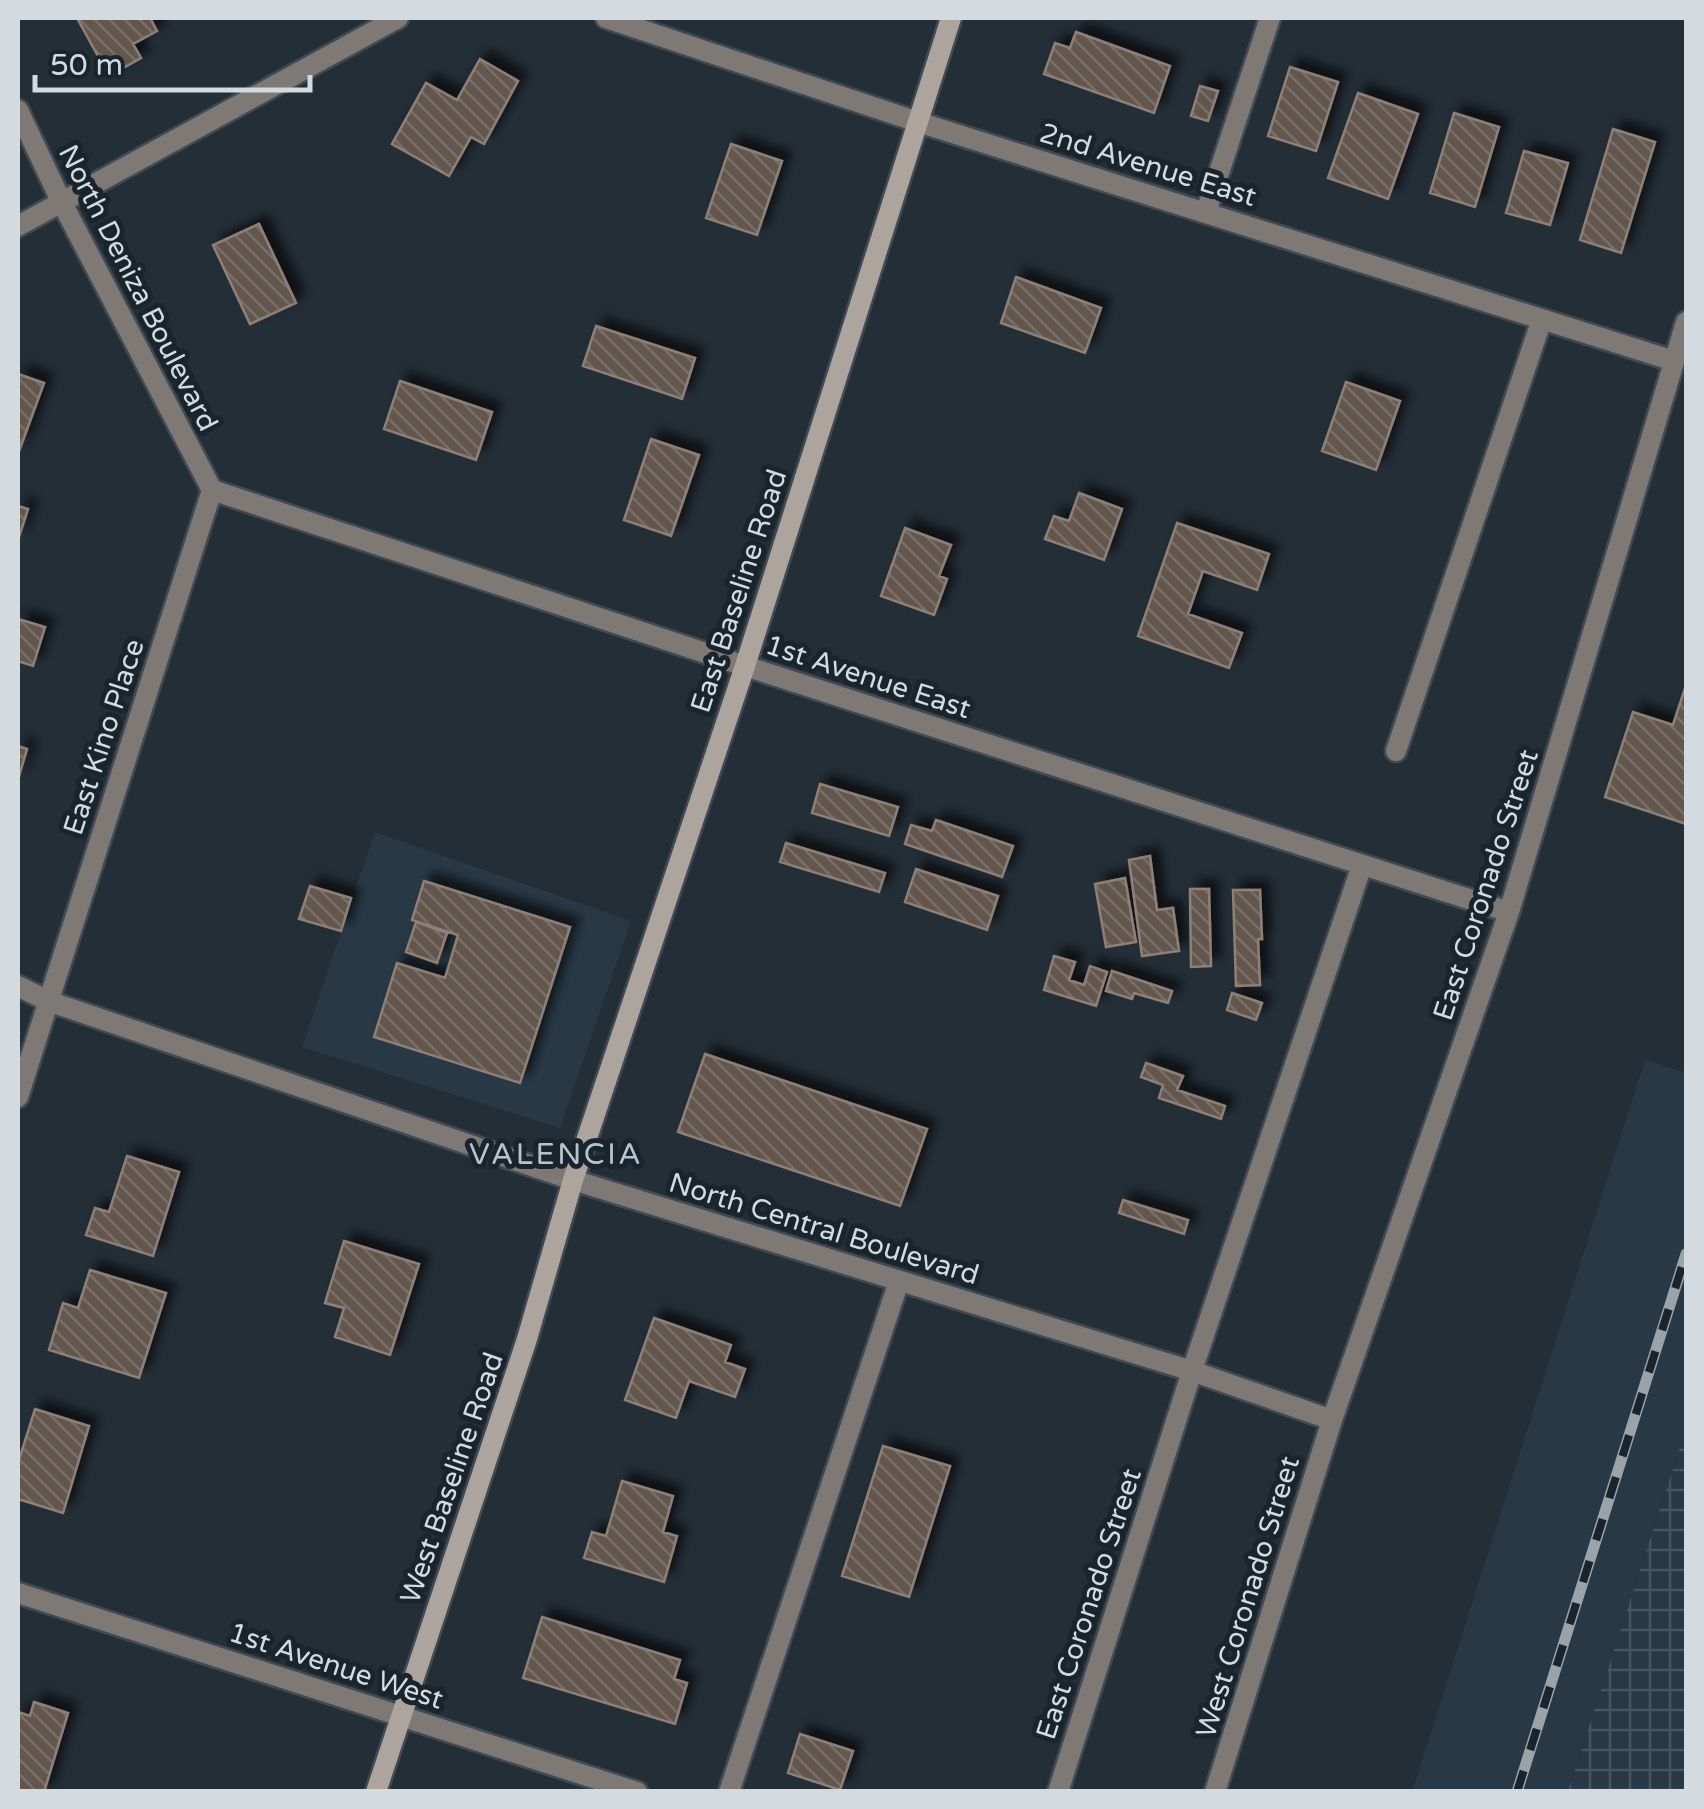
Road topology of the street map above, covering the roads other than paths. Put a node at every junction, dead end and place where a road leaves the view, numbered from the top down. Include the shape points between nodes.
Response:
1 (398, 18) edge
2 (606, 18) edge
3 (951, 18) edge
4 (1270, 18) edge
5 (18, 110) edge
6 (918, 122) junction
7 (62, 204) junction
8 (1206, 212) junction
9 (18, 226) edge
10 (1542, 319) junction
11 (1686, 322) edge
12 (1674, 361) junction
13 (212, 490) junction
14 (745, 666) junction
15 (1396, 751) dead end
16 (1362, 865) junction
17 (1510, 912) junction
18 (18, 986) edge
19 (48, 1001) junction
20 (18, 1097) edge
21 (572, 1180) junction
22 (899, 1281) junction
23 (1192, 1371) junction
24 (1332, 1420) junction
25 (18, 1593) edge
26 (401, 1715) junction
27 (376, 1792) edge
28 (638, 1792) edge
29 (730, 1792) edge
30 (1058, 1792) edge
31 (1216, 1792) edge

1 - 7 street
2 - 6 street, 2nd Avenue East
3 - 6 main road, East Baseline Road
4 - 8 street
5 - 7 street, North Deniza Boulevard
6 - 8 street, 2nd Avenue East
6 - 14 main road, East Baseline Road
7 - 9 street
7 - 13 street, North Deniza Boulevard
8 - 10 street, 2nd Avenue East
10 - 12 street, 2nd Avenue East
10 - 15 street
11 - 12 street, East Coronado Street
12 - 17 street, East Coronado Street
13 - 14 street, 1st Avenue East
13 - 19 street, East Kino Place
14 - 16 street, 1st Avenue East
14 - 21 main road, East Baseline Road
16 - 17 street, 1st Avenue East
16 - 23 street, East Coronado Street
17 - 24 street, East Coronado Street
18 - 19 street, North Central Boulevard
19 - 20 street, East Kino Place
19 - 21 street, North Central Boulevard
21 - 22 street, North Central Boulevard
21 - 26 main road, West Baseline Road via 528,1339
22 - 23 street, North Central Boulevard
22 - 29 street
23 - 24 street, North Central Boulevard
23 - 30 street, East Coronado Street
24 - 31 street, West Coronado Street
25 - 26 street, 1st Avenue West
26 - 27 main road, West Baseline Road
26 - 28 street, 1st Avenue West

